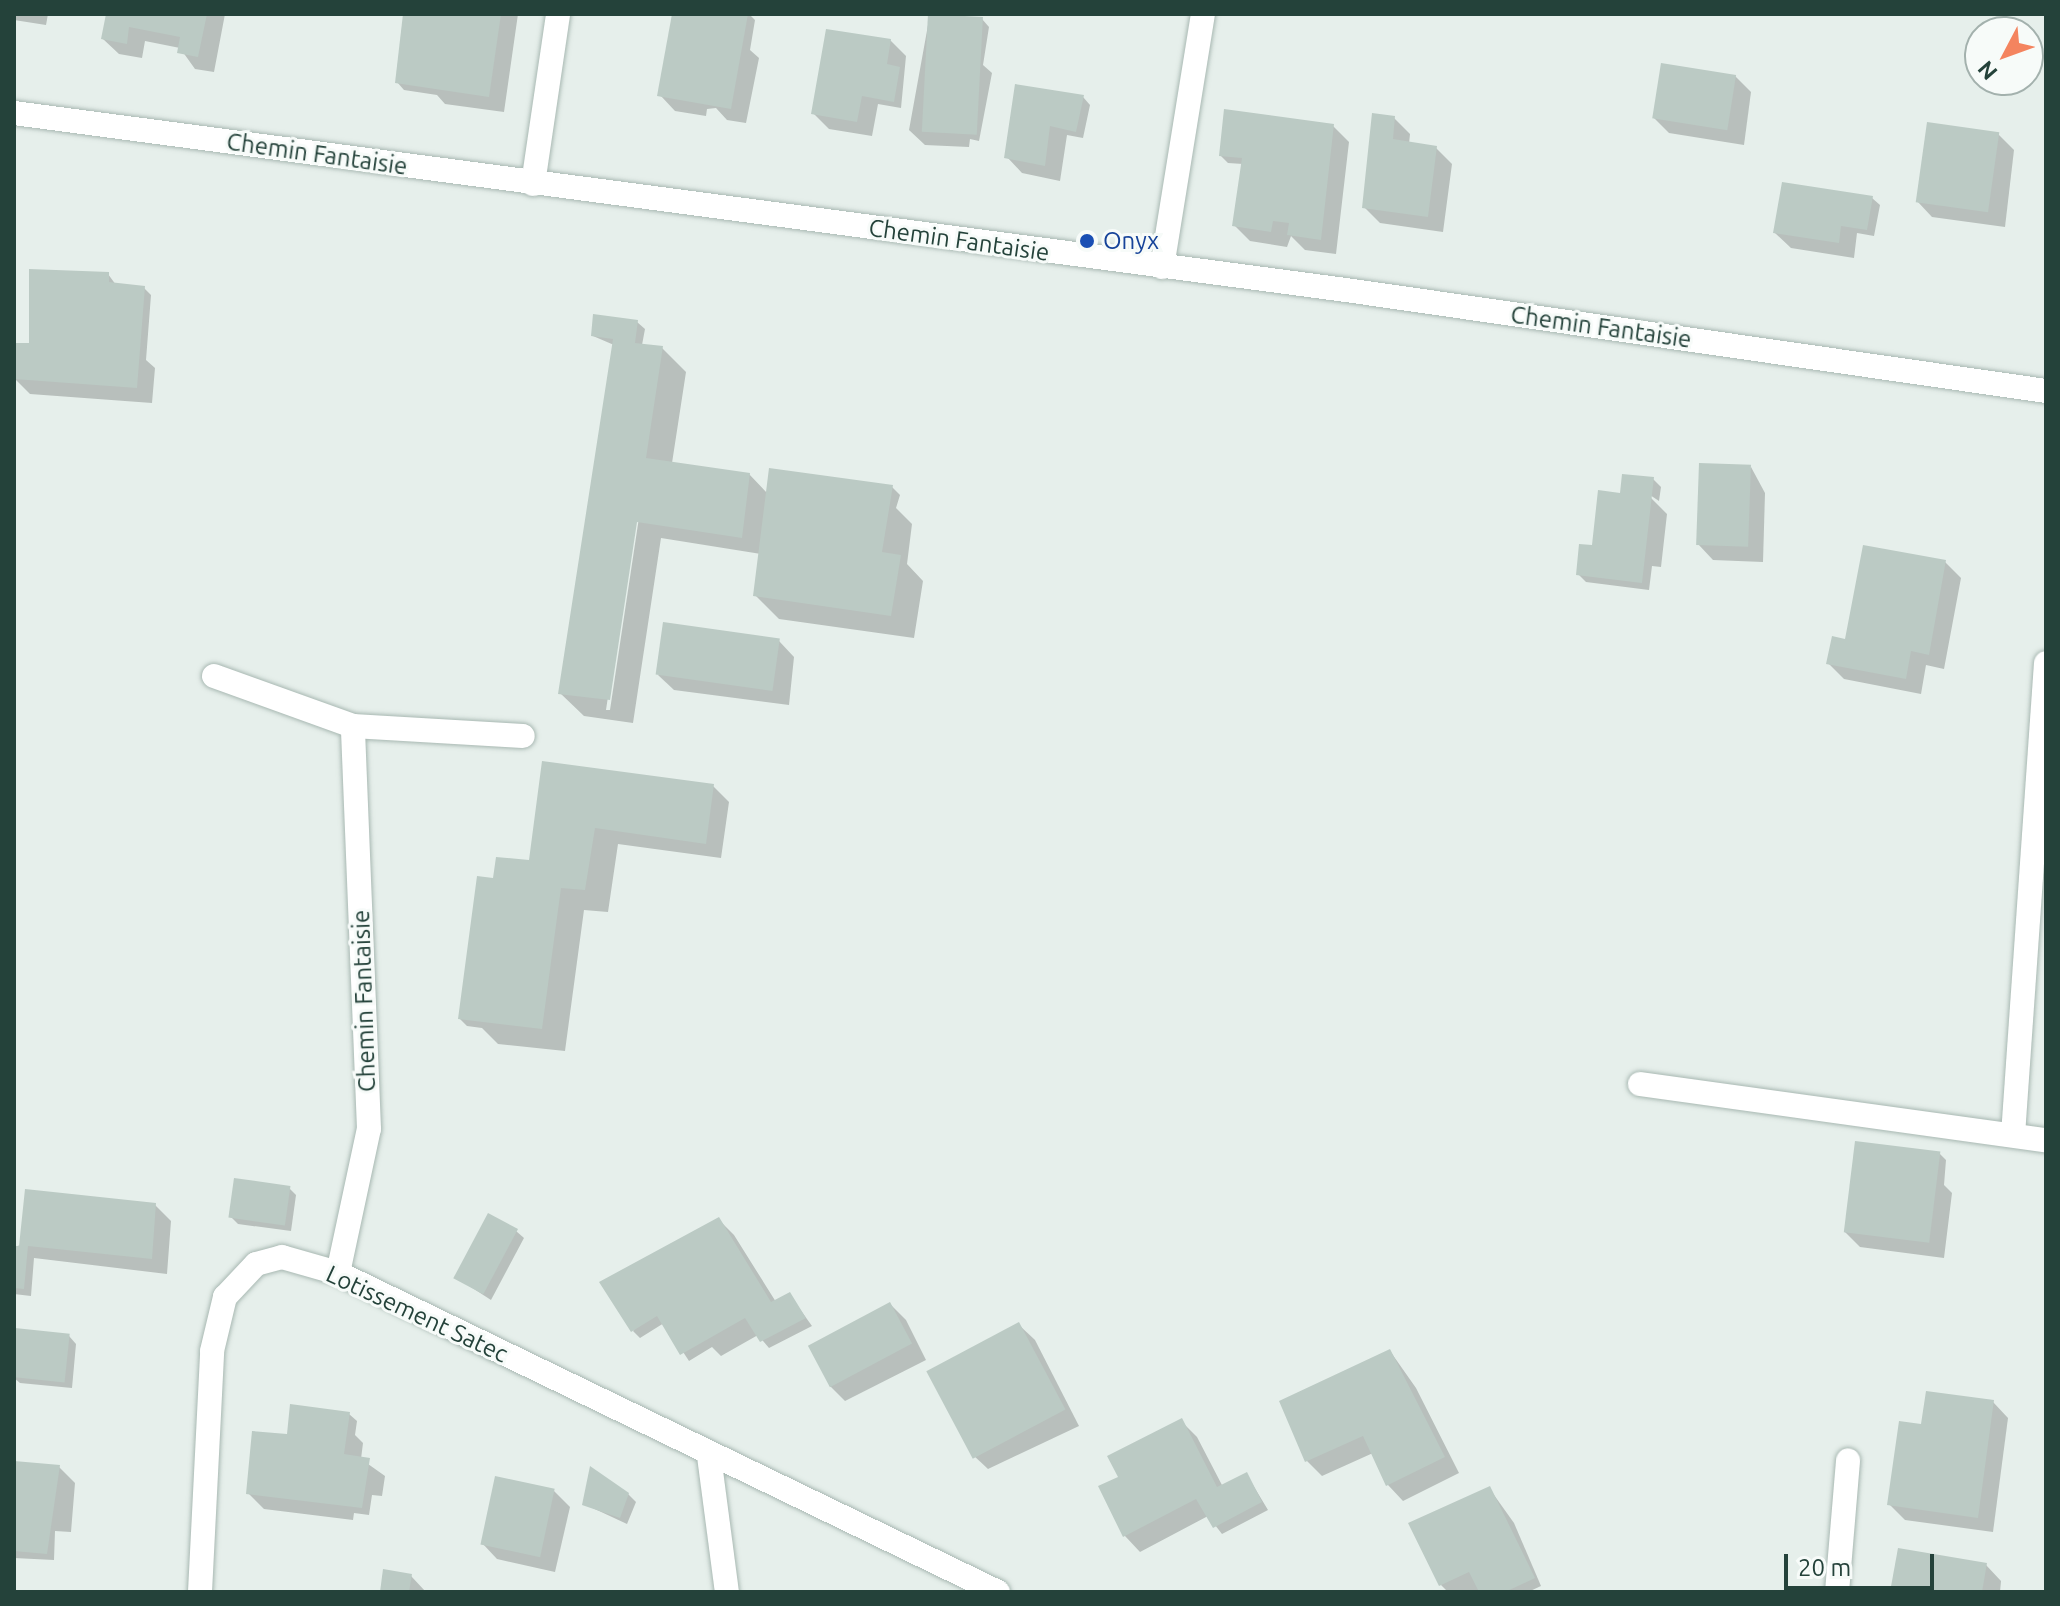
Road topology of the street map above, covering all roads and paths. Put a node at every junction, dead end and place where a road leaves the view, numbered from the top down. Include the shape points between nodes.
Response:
1 (558, 14) edge
2 (1203, 14) edge
3 (14, 113) edge
4 (533, 184) junction
5 (1162, 267) junction
6 (2046, 391) edge
7 (2046, 663) edge
8 (214, 676) dead end
9 (353, 726) junction
10 (523, 736) dead end
11 (1640, 1084) dead end
12 (2013, 1135) junction
13 (2046, 1140) edge
14 (338, 1273) junction
15 (709, 1456) junction
16 (1848, 1460) dead end
17 (200, 1592) edge
18 (727, 1592) edge
19 (998, 1592) edge
20 (1837, 1592) edge

1 - 4 street
2 - 5 street
3 - 4 street, Chemin Fantaisie
4 - 5 street, Chemin Fantaisie
5 - 6 street, Chemin Fantaisie
7 - 12 street
8 - 9 street
9 - 10 street
9 - 14 street, Chemin Fantaisie via 369,1129
11 - 12 street
12 - 13 street
14 - 15 street, Lotissement Satec
14 - 17 street, Lotissement Satec via 282,1257 256,1264 225,1297 212,1351
15 - 18 street
15 - 19 street, Lotissement Satec
16 - 20 street

